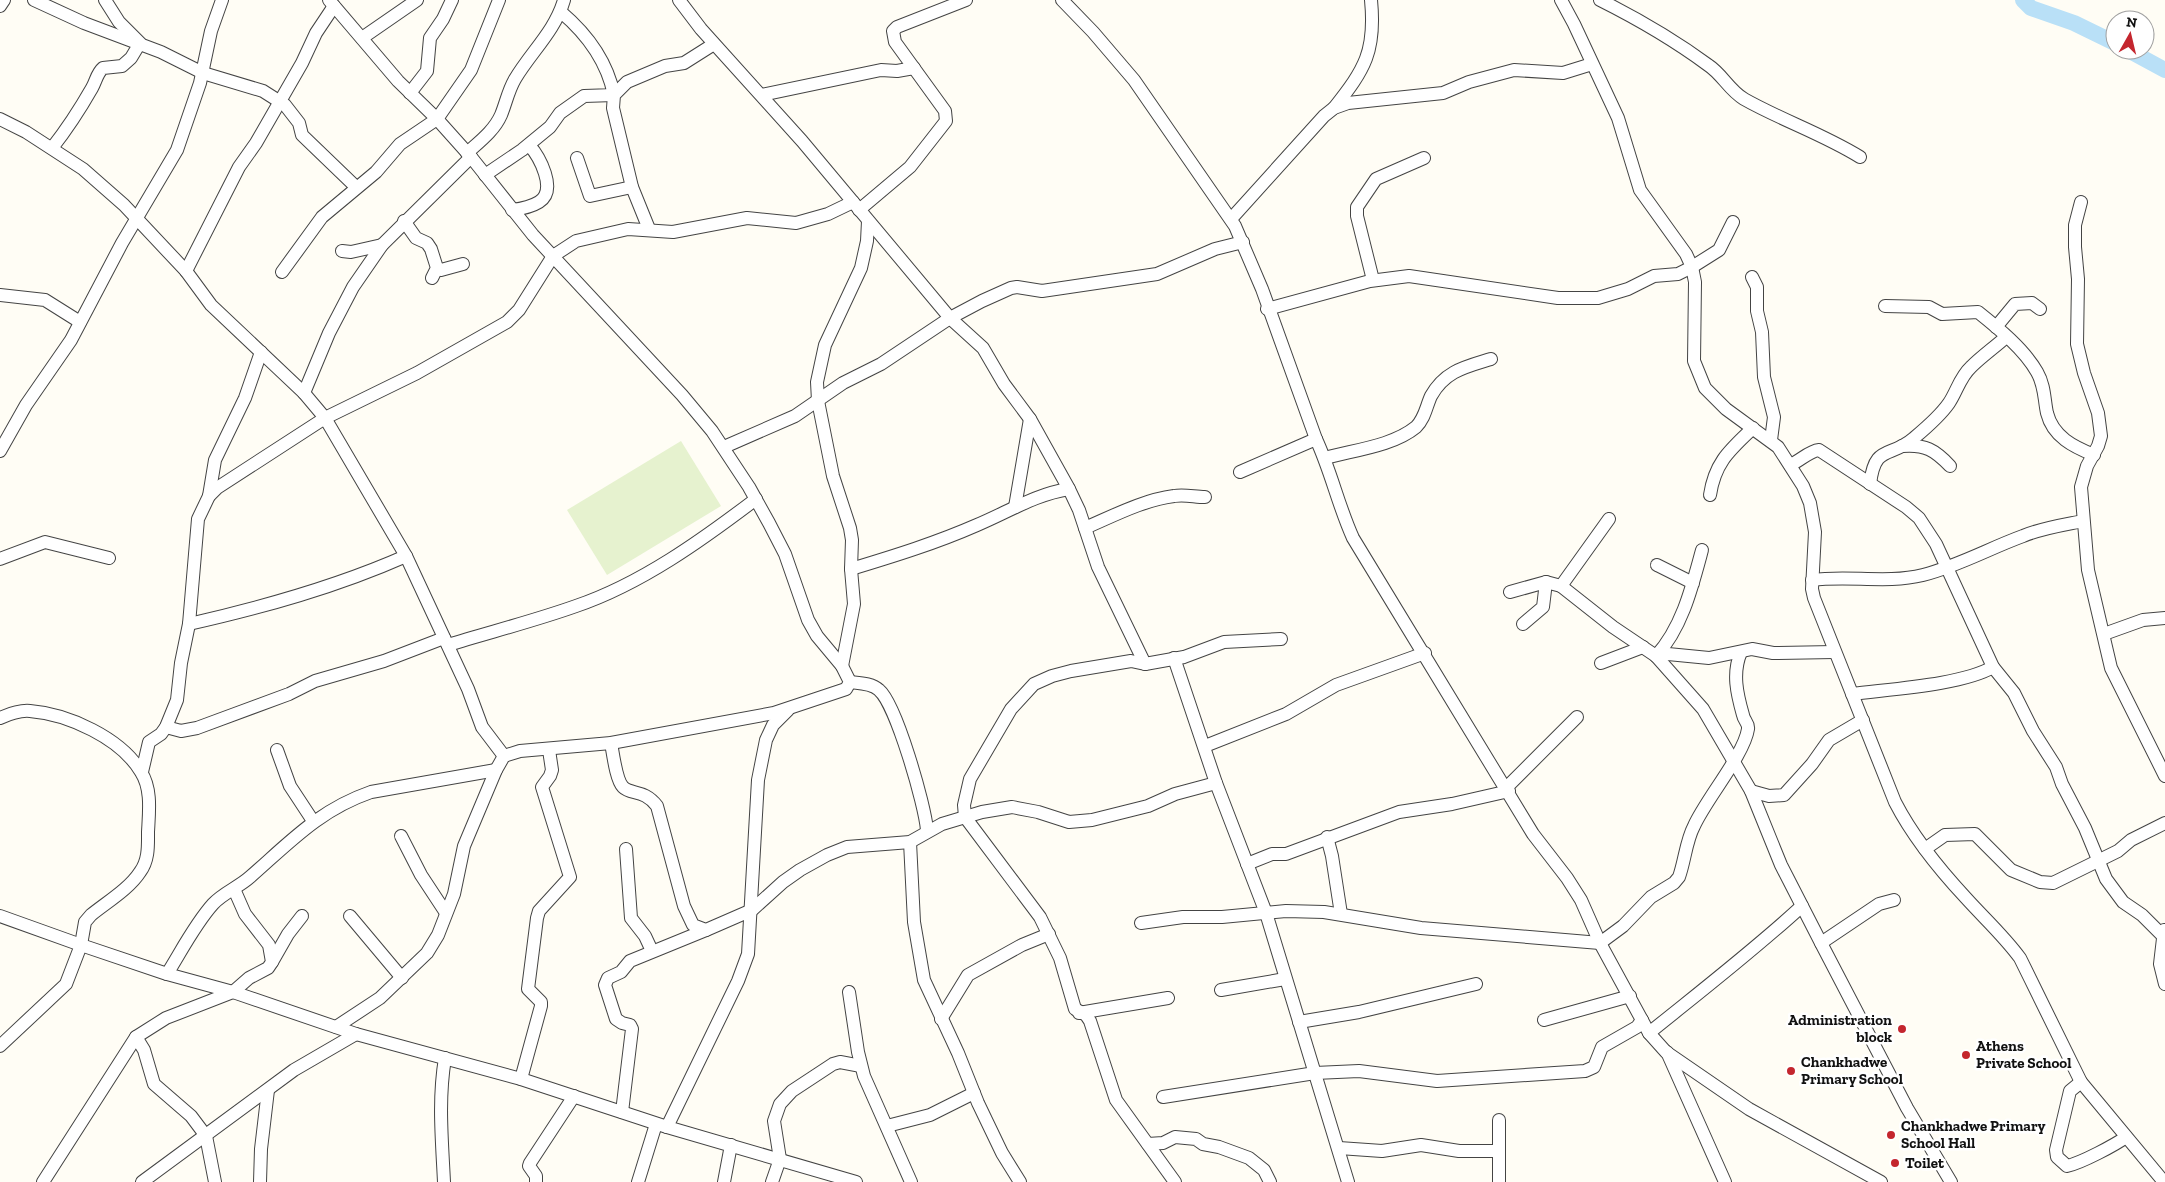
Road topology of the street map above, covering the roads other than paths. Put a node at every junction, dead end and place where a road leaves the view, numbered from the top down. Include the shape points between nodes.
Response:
1 (4, 0) edge
2 (34, 0) edge
3 (105, 0) edge
4 (222, 0) edge
5 (417, 0) edge
6 (452, 0) edge
7 (499, 0) edge
8 (679, 0) edge
9 (966, 0) edge
10 (1062, 0) edge
11 (1371, 0) edge
12 (1561, 0) edge
13 (1600, 0) edge
14 (331, 3) edge
15 (0, 6) edge
16 (563, 6) edge
17 (362, 38) junction
18 (140, 43) junction
19 (714, 44) junction
20 (1592, 64) junction
21 (914, 68) junction
22 (203, 73) junction
23 (410, 93) junction
24 (614, 95) junction
25 (762, 96) junction
26 (280, 101) junction
27 (1334, 108) junction
28 (0, 119) edge
29 (437, 119) junction
30 (529, 144) junction
31 (52, 148) junction
32 (469, 155) junction
33 (1860, 157) dead end
34 (577, 158) dead end
35 (1424, 158) dead end
36 (485, 175) junction
37 (356, 187) junction
38 (632, 187) junction
39 (2080, 202) dead end
40 (856, 206) junction
41 (512, 210) junction
42 (138, 218) junction
43 (1231, 219) junction
44 (404, 221) junction
45 (868, 221) junction
46 (1733, 222) dead end
47 (650, 229) junction
48 (1244, 242) junction
49 (382, 245) junction
50 (342, 251) dead end
51 (553, 256) junction
52 (463, 264) dead end
53 (1692, 267) junction
54 (186, 271) junction
55 (282, 272) dead end
56 (1752, 277) dead end
57 (1373, 280) junction
58 (0, 295) edge
59 (1885, 306) dead end
60 (1268, 308) junction
61 (2040, 308) dead end
62 (950, 318) junction
63 (80, 322) junction
64 (1996, 327) junction
65 (2006, 337) junction
66 (260, 352) junction
67 (1491, 359) dead end
68 (304, 393) junction
69 (818, 401) junction
70 (325, 418) junction
71 (1030, 419) junction
72 (1753, 428) junction
73 (1316, 439) junction
74 (1771, 440) junction
75 (1902, 446) junction
76 (724, 447) junction
77 (0, 451) edge
78 (2094, 455) junction
79 (1325, 458) junction
80 (1790, 465) junction
81 (1950, 466) dead end
82 (1240, 472) dead end
83 (1870, 484) junction
84 (1070, 489) junction
85 (1710, 495) dead end
86 (209, 496) junction
87 (1205, 497) dead end
88 (756, 499) junction
89 (1015, 508) junction
90 (1609, 519) dead end
91 (2083, 521) junction
92 (1085, 528) junction
93 (1702, 550) dead end
94 (406, 556) junction
95 (109, 558) dead end
96 (0, 559) edge
97 (1657, 564) dead end
98 (1948, 568) junction
99 (851, 569) junction
100 (1812, 580) junction
101 (1546, 582) junction
102 (1693, 583) junction
103 (1561, 586) junction
104 (1510, 592) dead end
105 (2165, 618) edge
106 (189, 624) junction
107 (1523, 624) dead end
108 (2104, 634) junction
109 (1281, 639) dead end
110 (446, 642) junction
111 (1643, 647) junction
112 (1741, 652) junction
113 (1834, 652) junction
114 (1425, 653) junction
115 (1656, 656) junction
116 (1174, 658) junction
117 (1601, 663) dead end
118 (1145, 664) junction
119 (842, 666) junction
120 (1993, 667) junction
121 (850, 682) junction
122 (1852, 694) junction
123 (788, 710) junction
124 (1577, 717) dead end
125 (0, 718) edge
126 (1863, 720) junction
127 (166, 727) junction
128 (611, 743) junction
129 (1205, 746) junction
130 (277, 750) dead end
131 (549, 750) junction
132 (504, 756) junction
133 (1734, 761) junction
134 (496, 770) junction
135 (142, 772) junction
136 (2165, 776) edge
137 (1216, 783) junction
138 (1508, 789) junction
139 (1751, 791) junction
140 (965, 817) junction
141 (313, 821) junction
142 (2165, 823) edge
143 (927, 830) junction
144 (401, 836) dead end
145 (1327, 837) junction
146 (910, 842) junction
147 (626, 849) dead end
148 (1925, 849) junction
149 (2099, 858) junction
150 (1247, 864) junction
151 (234, 889) junction
152 (1894, 900) dead end
153 (1802, 906) junction
154 (752, 910) junction
155 (446, 913) junction
156 (1266, 913) junction
157 (1342, 914) junction
158 (0, 916) edge
159 (302, 916) dead end
160 (350, 916) dead end
161 (1141, 923) dead end
162 (706, 930) junction
163 (1049, 934) junction
164 (2164, 934) edge
165 (1600, 943) junction
166 (1821, 944) junction
167 (81, 945) junction
168 (652, 951) junction
169 (272, 962) junction
170 (167, 974) junction
171 (402, 978) junction
172 (1285, 979) junction
173 (1476, 984) dead end
174 (2165, 984) edge
175 (1221, 990) dead end
176 (234, 992) junction
177 (848, 992) dead end
178 (1630, 996) junction
179 (1168, 998) dead end
180 (1079, 1013) junction
181 (940, 1019) junction
182 (1544, 1020) dead end
183 (1642, 1020) junction
184 (1299, 1022) junction
185 (336, 1027) junction
186 (1649, 1033) junction
187 (356, 1034) junction
188 (136, 1037) junction
189 (0, 1046) edge
190 (1666, 1052) junction
191 (445, 1058) junction
192 (861, 1066) junction
193 (1315, 1073) junction
194 (521, 1079) junction
195 (2081, 1082) junction
196 (268, 1090) junction
197 (974, 1093) junction
198 (574, 1096) junction
199 (1163, 1097) dead end
200 (622, 1112) junction
201 (1499, 1120) dead end
202 (662, 1126) junction
203 (887, 1126) junction
204 (206, 1136) junction
205 (2126, 1136) junction
206 (1148, 1144) junction
207 (731, 1145) junction
208 (1339, 1148) junction
209 (1498, 1151) junction
210 (780, 1159) junction
211 (43, 1182) edge
212 (142, 1182) edge
213 (215, 1182) edge
214 (260, 1182) edge
215 (444, 1182) edge
216 (536, 1182) edge
217 (638, 1182) edge
218 (724, 1182) edge
219 (772, 1182) edge
220 (856, 1182) edge
221 (911, 1182) edge
222 (1020, 1182) edge
223 (1175, 1182) edge
224 (1270, 1182) edge
225 (1348, 1182) edge
226 (1499, 1182) edge
227 (1725, 1182) edge
228 (1881, 1182) edge
229 (1951, 1182) edge
230 (2164, 1182) edge

1 - 15 street
2 - 18 street via 84,23
3 - 18 street via 119,22
4 - 22 street
5 - 17 street
6 - 23 street via 430,38 427,71
7 - 29 street via 474,65
8 - 19 street
9 - 21 street via 897,27 895,42
10 - 43 street via 1134,80
11 - 27 street via 1374,22 1366,63
12 - 20 street
13 - 33 street via 1661,31 1708,64 1742,98
14 - 17 street
14 - 26 street
16 - 24 street via 591,43 608,75
16 - 32 street via 515,78 492,128
17 - 23 street
18 - 22 street
18 - 31 street via 122,66 99,71 74,120
19 - 24 street via 684,63 665,66 627,82
19 - 25 street
20 - 27 street via 1563,73 1514,70 1443,93 1348,103
20 - 53 street via 1618,118 1640,190 1676,238
21 - 25 street via 881,70
21 - 40 street via 945,111 946,121 910,167
22 - 26 street via 255,87
22 - 42 street via 178,150
23 - 29 street
24 - 30 street via 584,96 560,112 553,123
24 - 38 street via 613,108
25 - 40 street
26 - 37 street via 299,123 302,135
26 - 54 street via 239,167
27 - 43 street
28 - 31 street
29 - 32 street
29 - 37 street via 400,144 376,172
30 - 36 street
30 - 41 street via 544,167 544,196 538,203
31 - 42 street via 83,169
32 - 36 street
32 - 44 street via 433,197
34 - 38 street via 590,196
35 - 57 street via 1376,179 1357,207
36 - 41 street
37 - 55 street via 322,217
38 - 47 street
39 - 78 street via 2075,232 2077,335 2084,373 2100,421 2100,436
40 - 45 street
40 - 47 street via 796,223 747,218 673,232
41 - 51 street
42 - 54 street
42 - 63 street
43 - 48 street
44 - 49 street
44 - 52 street via 416,238 426,243 434,273
45 - 62 street
45 - 69 street via 861,268 825,345 817,382
46 - 53 street via 1719,250
47 - 51 street via 628,229 576,240
48 - 60 street
48 - 62 street via 1215,249 1147,276 1042,291 1011,288
49 - 50 street
49 - 68 street via 353,286
51 - 70 street via 519,310 506,322 417,373
51 - 76 street via 682,395
53 - 57 street via 1678,274 1654,276 1614,294 1581,300 1419,277
53 - 72 street via 1695,282 1693,344 1697,369 1713,398
54 - 66 street via 211,305
56 - 74 street via 1757,287 1764,377 1774,417
57 - 60 street
58 - 63 street via 45,300
59 - 64 street via 1929,307 1942,314 1978,312
60 - 73 street
61 - 64 street via 2032,303 2015,304
62 - 69 street
62 - 71 street via 983,348
63 - 77 street
64 - 65 street
65 - 75 street via 1971,367 1949,403
65 - 78 street via 2038,374 2045,393 2047,413 2056,432 2076,448
66 - 68 street
66 - 86 street via 245,398 215,460
67 - 79 street via 1446,375 1431,397 1422,420 1405,435 1391,442
68 - 70 street
69 - 76 street via 795,416
69 - 99 street via 836,488 850,528
70 - 86 street
70 - 94 street
71 - 84 street
71 - 89 street
72 - 74 street
72 - 85 street via 1718,464
73 - 79 street
73 - 82 street
74 - 80 street
75 - 81 street via 1932,449
75 - 83 street via 1881,454 1875,461
76 - 88 street
78 - 91 street via 2083,477
79 - 114 street via 1353,538
80 - 83 street via 1818,450
80 - 100 street via 1803,486 1812,513 1816,549
83 - 98 street via 1913,512 1928,531
84 - 89 street via 1043,495
84 - 92 street
86 - 106 street via 198,519
87 - 92 street via 1164,498
88 - 110 street via 717,528 630,581 577,606
88 - 119 street via 785,554 808,620 824,646
89 - 99 street via 928,544
90 - 103 street
91 - 98 street via 2034,532
91 - 108 street via 2088,570
92 - 118 street via 1098,567
93 - 102 street
94 - 106 street via 356,578 250,610
94 - 110 street
95 - 96 street via 45,542
97 - 102 street
98 - 100 street via 1899,579 1843,577
98 - 120 street
99 - 119 street via 854,611
100 - 113 street via 1814,598
101 - 103 street
101 - 104 street
101 - 107 street via 1543,608
102 - 115 street via 1668,644
103 - 111 street
105 - 108 street via 2143,620
106 - 127 street via 177,700
108 - 136 street via 2111,668
109 - 116 street via 1224,642
110 - 127 street via 315,681 197,728 181,731
110 - 132 street via 482,727
111 - 115 street
111 - 117 street
112 - 113 street via 1752,649 1773,653
112 - 115 street via 1709,658
112 - 133 street via 1735,678 1743,718 1748,727
113 - 122 street
114 - 129 street via 1336,685 1286,714
114 - 138 street
115 - 133 street via 1703,709
116 - 118 street
116 - 129 street
118 - 140 street via 1131,661 1071,671 1034,684 1011,709 975,771 965,797
119 - 121 street
120 - 122 street via 1960,679
120 - 149 street via 2014,693 2048,751
121 - 123 street via 846,689
121 - 143 street via 876,687 886,697 915,778
122 - 126 street
123 - 128 street
123 - 154 street via 778,718 770,732 760,772
124 - 138 street
125 - 135 street via 29,711 62,718 105,738
126 - 139 street via 1829,740 1784,795 1769,796
126 - 148 street via 1895,802
127 - 135 street via 149,742
128 - 131 street
128 - 162 street via 621,785 647,795 657,806 684,906 693,926
129 - 137 street
130 - 141 street via 290,786
131 - 132 street via 520,751
131 - 194 street via 552,770 542,787 570,877 539,911 537,918 528,989 541,1006
132 - 134 street
133 - 139 street
133 - 165 street via 1693,826 1677,881 1651,897 1623,926
134 - 141 street via 371,792
134 - 155 street via 464,846 454,894
135 - 167 street via 150,801 145,864 133,880 91,915 86,922
137 - 140 street via 1174,794 1148,806 1092,820 1069,822 1012,807
137 - 150 street
138 - 145 street via 1468,801 1399,812
138 - 165 street via 1534,834 1567,878
139 - 153 street via 1781,865
140 - 143 street
140 - 163 street via 1026,897
141 - 151 street
142 - 149 street via 2131,840 2118,851
143 - 146 street
144 - 155 street
145 - 150 street via 1286,854 1268,855
145 - 157 street
146 - 154 street via 837,850 783,882
146 - 181 street via 917,940 924,980
147 - 168 street via 631,918
148 - 149 street via 1945,835 1975,834 2011,870 2047,884
148 - 195 street via 2020,958
149 - 164 street via 2106,879 2123,902
150 - 156 street
151 - 169 street via 245,914 268,945
151 - 170 street via 215,902 198,923
152 - 166 street via 1878,904
153 - 166 street
153 - 186 street via 1738,959 1717,981
154 - 162 street
154 - 202 street via 744,967
155 - 171 street via 427,953
156 - 157 street
156 - 161 street via 1183,917
156 - 172 street
157 - 165 street via 1421,928
158 - 167 street
159 - 169 street
160 - 171 street
162 - 168 street
163 - 180 street via 1060,958 1072,1003
163 - 181 street via 1022,945 968,976
164 - 174 street via 2160,964
165 - 178 street
166 - 229 street via 1907,1108
167 - 170 street
167 - 189 street via 66,984
168 - 200 street via 630,961 605,984 616,1019 632,1029
169 - 176 street
170 - 176 street
171 - 185 street via 380,998
172 - 175 street
172 - 184 street
173 - 184 street
176 - 185 street
176 - 188 street via 166,1018
177 - 192 street
178 - 182 street
178 - 183 street
179 - 180 street
180 - 206 street via 1090,1021 1122,1112
181 - 197 street
183 - 186 street
183 - 193 street via 1637,1027 1602,1047 1594,1067 1585,1071 1437,1081 1359,1071
184 - 193 street
185 - 187 street
186 - 190 street
187 - 191 street
187 - 196 street via 294,1070
188 - 204 street via 144,1050 154,1084 191,1116
188 - 211 street
190 - 227 street
190 - 228 street via 1750,1109
191 - 194 street
191 - 215 street via 440,1118
192 - 203 street
192 - 210 street via 833,1064 785,1097 774,1121
193 - 199 street
193 - 208 street
194 - 198 street
195 - 205 street
195 - 205 street via 2070,1091 2056,1150 2057,1158 2067,1166 2076,1164
196 - 204 street
196 - 214 street
197 - 203 street via 930,1115
197 - 222 street via 1002,1153
198 - 200 street
198 - 216 street via 530,1162
200 - 202 street
201 - 209 street
202 - 207 street
202 - 217 street
203 - 221 street
204 - 212 street
204 - 213 street
205 - 230 street
206 - 223 street
206 - 224 street via 1163,1143 1175,1137 1196,1139 1249,1158 1264,1170
207 - 210 street
207 - 218 street
208 - 209 street via 1382,1151 1421,1145 1460,1151
208 - 225 street
209 - 226 street
210 - 219 street
210 - 220 street

